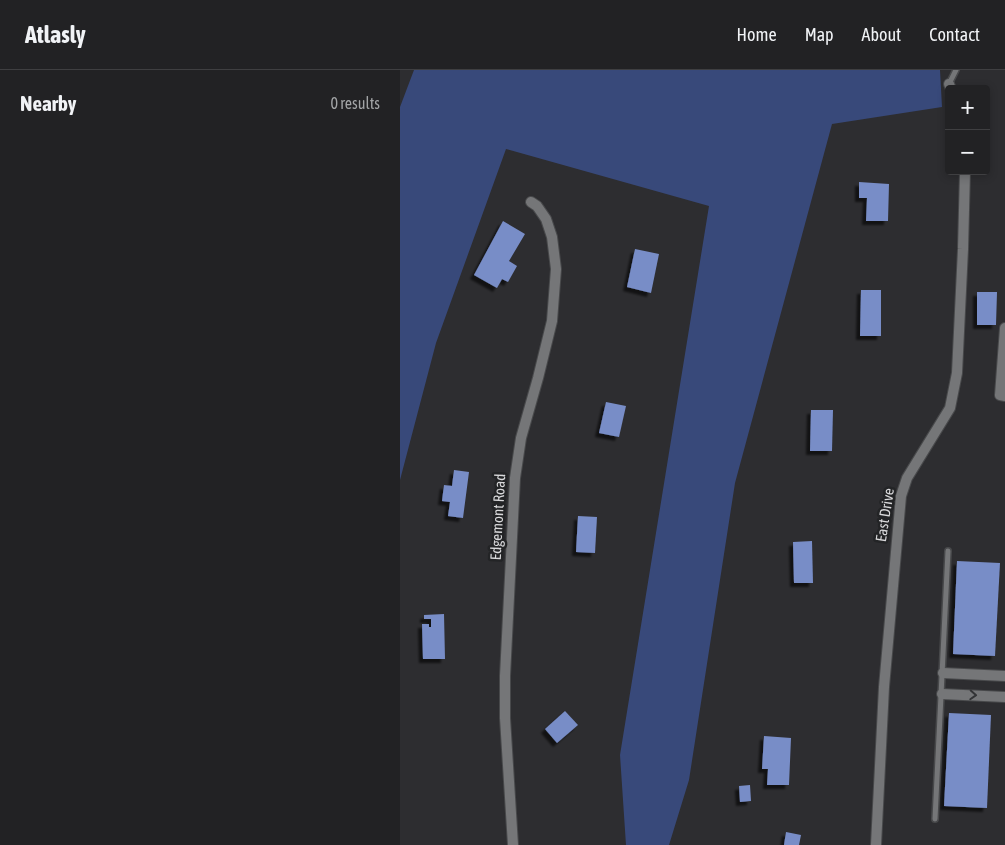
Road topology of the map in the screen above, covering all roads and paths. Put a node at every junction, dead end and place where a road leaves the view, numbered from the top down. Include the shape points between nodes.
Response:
1 (956, 70) edge
2 (951, 85) edge
3 (965, 175) edge
4 (531, 202) dead end
5 (1005, 328) edge
6 (1005, 396) edge
7 (948, 551) dead end
8 (943, 673) junction
9 (1005, 676) edge
10 (942, 694) junction
11 (1005, 697) edge
12 (935, 819) dead end
13 (513, 845) edge
14 (876, 845) edge

1 - 2 lane
3 - 14 street, East Drive via 956,373 950,408 907,478 901,496 884,687
4 - 13 street, Edgemont Road via 546,219 556,269 552,321 521,438 515,478 505,676
5 - 6 street via 1000,395
7 - 8 lane
8 - 9 street
8 - 10 lane
10 -> 11 street
10 - 12 lane

